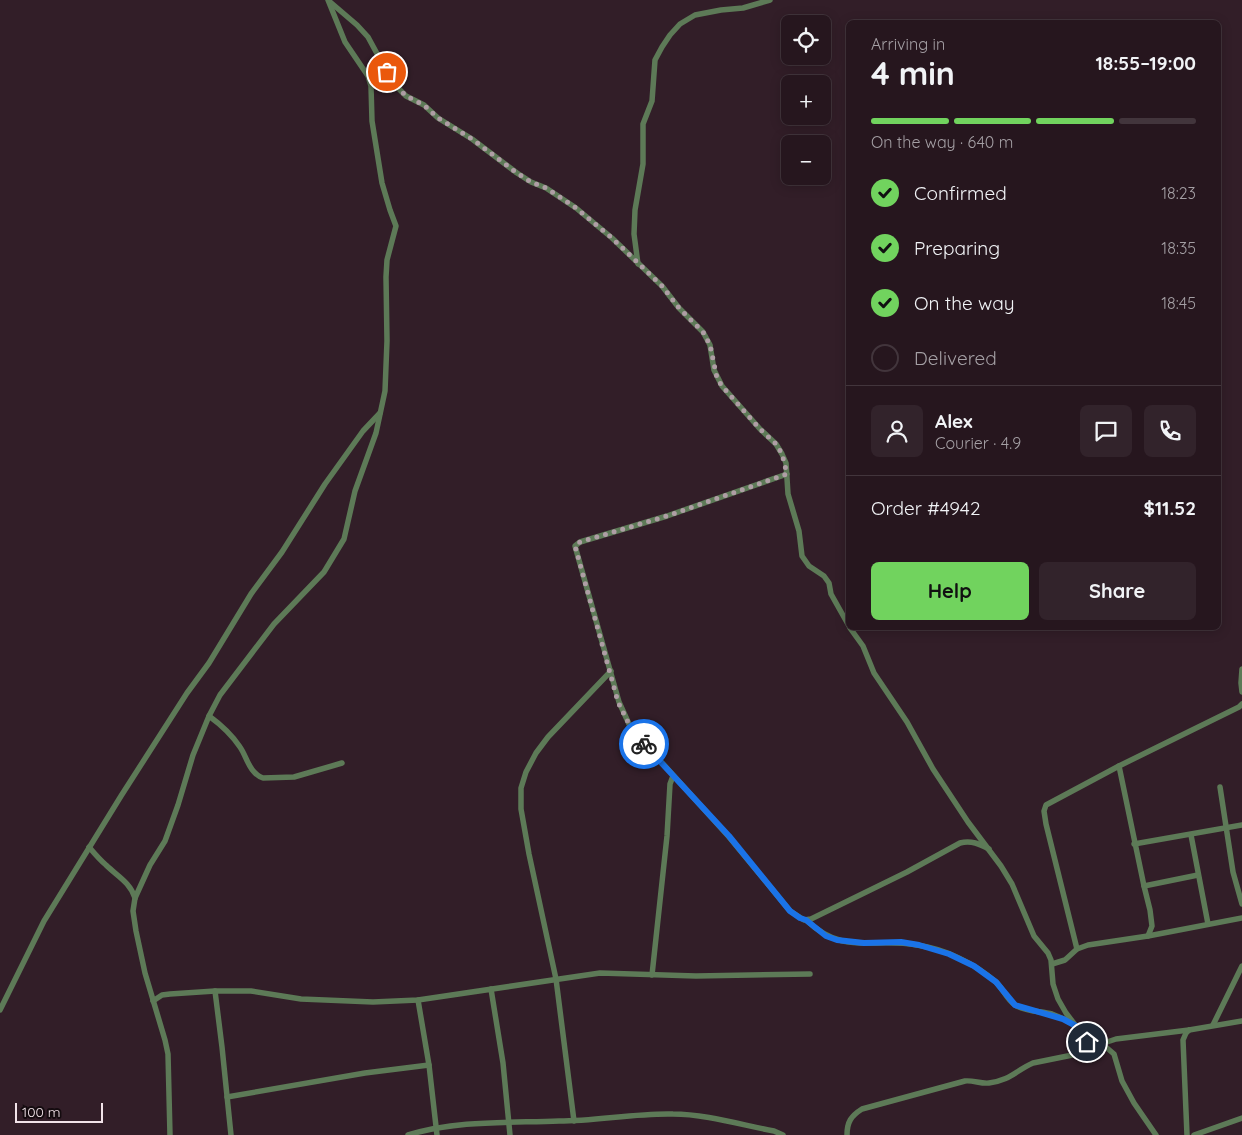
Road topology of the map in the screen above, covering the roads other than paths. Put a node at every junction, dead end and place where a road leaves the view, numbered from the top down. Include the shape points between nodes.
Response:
1 (328, 0) edge
2 (770, 0) edge
3 (638, 264) junction
4 (381, 411) junction
5 (787, 474) junction
6 (846, 622) edge
7 (851, 630) edge
8 (1242, 669) edge
9 (610, 671) junction
10 (1242, 692) edge
11 (1242, 705) edge
12 (208, 716) junction
13 (342, 763) dead end
14 (1119, 766) junction
15 (674, 776) junction
16 (1220, 787) dead end
17 (1242, 825) edge
18 (1227, 828) junction
19 (1191, 835) junction
20 (1134, 844) junction
21 (89, 847) junction
22 (989, 850) junction
23 (1198, 876) junction
24 (1144, 886) junction
25 (135, 898) junction
26 (1242, 904) edge
27 (1242, 918) edge
28 (806, 920) junction
29 (1208, 924) junction
30 (1148, 936) junction
31 (1076, 949) junction
32 (1052, 964) junction
33 (1242, 966) edge
34 (810, 974) dead end
35 (652, 975) junction
36 (556, 979) junction
37 (491, 989) junction
38 (215, 991) junction
39 (418, 1000) junction
40 (153, 1001) junction
41 (0, 1010) edge
42 (1242, 1021) edge
43 (1213, 1025) junction
44 (1076, 1026) junction
45 (1189, 1030) junction
46 (1104, 1048) junction
47 (429, 1065) junction
48 (227, 1097) junction
49 (1242, 1118) edge
50 (574, 1121) junction
51 (509, 1122) junction
52 (436, 1132) edge
53 (847, 1134) edge
54 (170, 1135) edge
55 (231, 1135) edge
56 (408, 1135) edge
57 (510, 1135) edge
58 (783, 1135) edge
59 (1156, 1135) edge
60 (1187, 1135) edge
61 (1194, 1135) edge

1 - 3 street via 368,37 392,80 406,96 424,105 517,173 576,208
1 - 4 street via 345,42 368,76 382,183 396,226 387,260 387,364
2 - 3 street via 743,8 695,15 680,24 662,47 656,60 652,101 643,124 643,164 634,234
3 - 5 street via 703,332 710,345 717,378 776,444
4 - 12 street via 338,551 324,572 274,624 233,676
4 - 21 street via 325,484 251,594
5 - 6 street via 788,494 799,531 802,556 809,566 824,576
5 - 9 street via 577,544
7 - 22 street via 933,769
8 - 10 street
9 - 15 street via 618,702 629,724
9 - 36 street via 542,745 526,772 522,788 521,809 528,854
11 - 14 street
12 - 13 street via 239,745 258,776 294,777
12 - 25 street via 168,832
14 - 20 street
14 - 31 street via 1051,800 1044,811
15 - 28 street via 729,836 790,911
15 - 35 street via 670,784
16 - 18 street
17 - 18 street
18 - 19 street
18 - 26 street via 1233,872
19 - 20 street
19 - 23 street
20 - 24 street
21 - 25 street via 130,886
21 - 41 street via 44,921
22 - 28 street via 976,843 960,843 851,901
22 - 32 street via 1012,884 1034,936 1048,953
23 - 24 street
23 - 29 street
24 - 30 street via 1152,918
25 - 40 street via 134,919
27 - 29 street
28 - 44 street via 826,936 837,940 901,942 949,954 996,982 1020,1008 1051,1014
29 - 30 street
30 - 31 street
31 - 32 street via 1069,957
32 - 44 street via 1058,999
33 - 43 street
34 - 35 street
35 - 36 street via 600,973
36 - 37 street
36 - 50 street
37 - 39 street
37 - 51 street
38 - 39 street via 373,1002
38 - 40 street via 162,995
38 - 48 street
39 - 47 street
40 - 54 street via 168,1054
42 - 43 street
43 - 45 street
44 - 46 street via 1092,1046
45 - 46 street via 1116,1039 1104,1043
45 - 60 street via 1183,1040
46 - 53 street via 1033,1063 998,1081 965,1081 862,1110 848,1122
46 - 59 street via 1114,1054 1122,1081
47 - 48 street
47 - 52 street
48 - 55 street
49 - 61 street
50 - 51 street
50 - 58 street via 637,1114 675,1114
51 - 52 street via 460,1125
51 - 57 street
52 - 56 street

